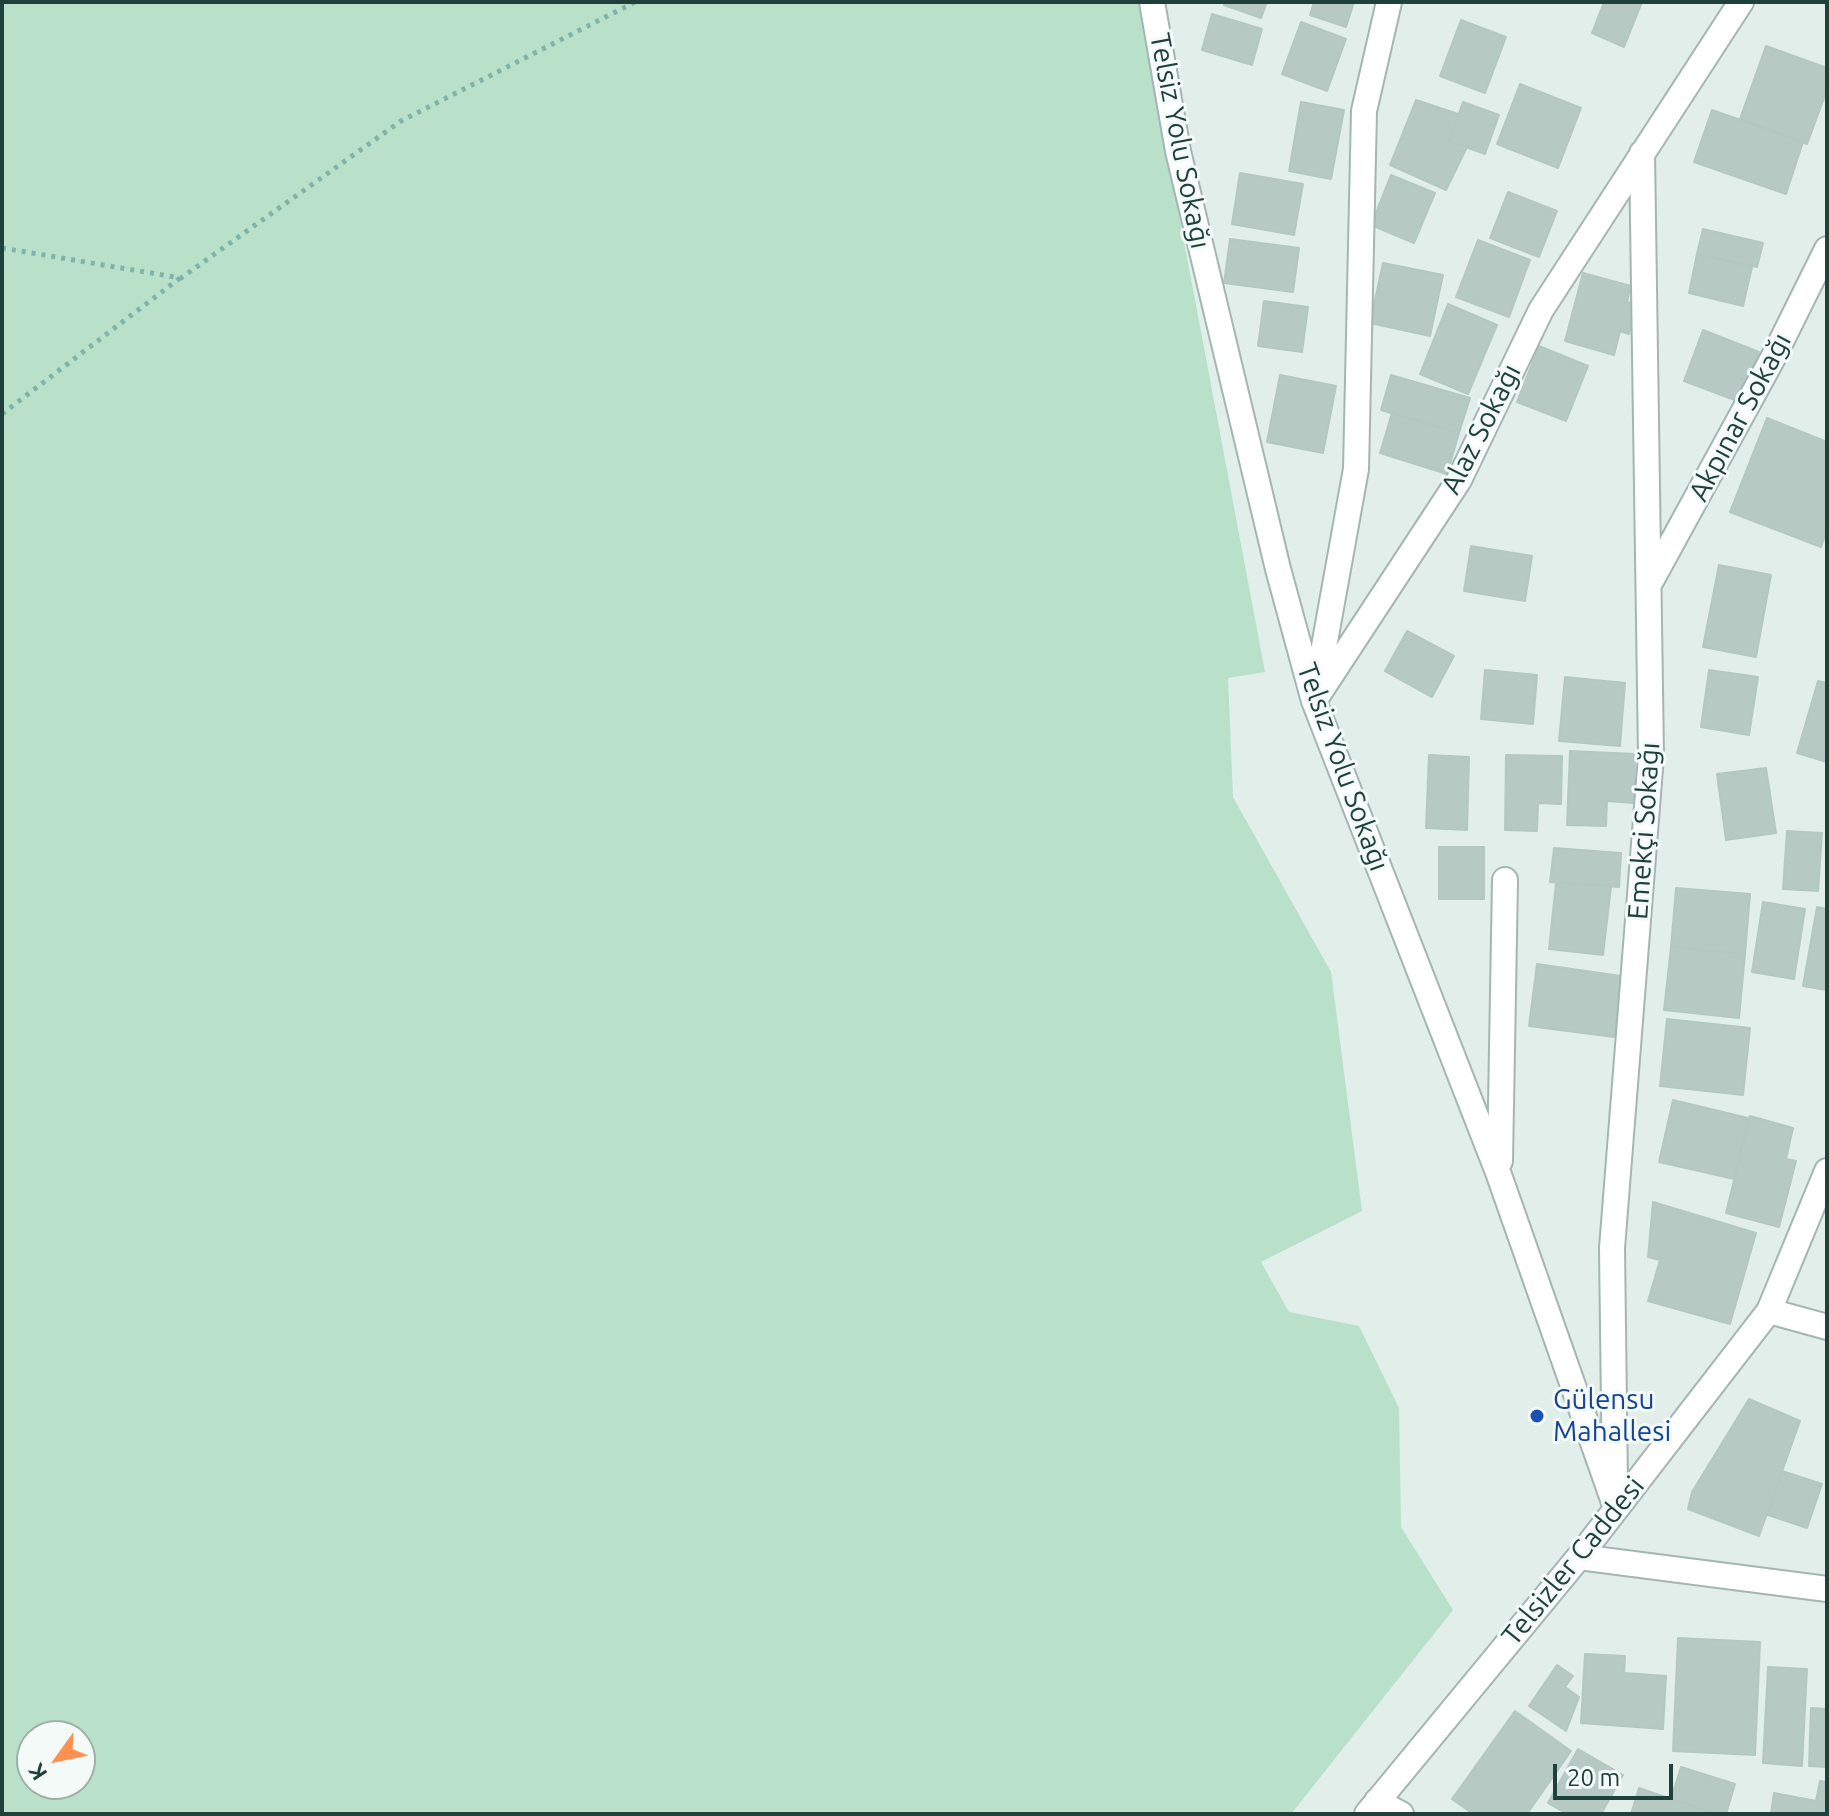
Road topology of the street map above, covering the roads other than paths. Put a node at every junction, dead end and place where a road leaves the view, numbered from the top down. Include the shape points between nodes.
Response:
1 (1152, 2) edge
2 (1389, 2) edge
3 (1741, 2) edge
4 (1642, 153) junction
5 (1827, 249) edge
6 (1650, 583) junction
7 (1314, 701) junction
8 (1505, 880) dead end
9 (1827, 1171) edge
10 (1499, 1175) junction
11 (1769, 1311) junction
12 (1827, 1327) edge
13 (1616, 1508) junction
14 (1579, 1557) junction
15 (1827, 1589) edge
16 (1372, 1808) edge
17 (1401, 1814) edge

1 - 7 street, Telsiz Yolu Sokağı via 1178,151
2 - 7 street via 1364,111 1356,469
3 - 4 street, Alaz Sokağı
4 - 6 street, Emekçi Sokağı
4 - 7 street, Alaz Sokağı via 1541,310 1459,480
5 - 6 street, Akpınar Sokağı
6 - 13 street, Emekçi Sokağı via 1651,756 1612,1248
7 - 10 street, Telsiz Yolu Sokağı
8 - 10 street
9 - 11 street, Telsizler Caddesi
10 - 13 street, Telsiz Yolu Sokağı
11 - 12 street
11 - 13 street, Telsizler Caddesi
13 - 14 street, Telsizler Caddesi
14 - 15 street
14 - 16 street, Telsizler Caddesi
16 - 17 street

